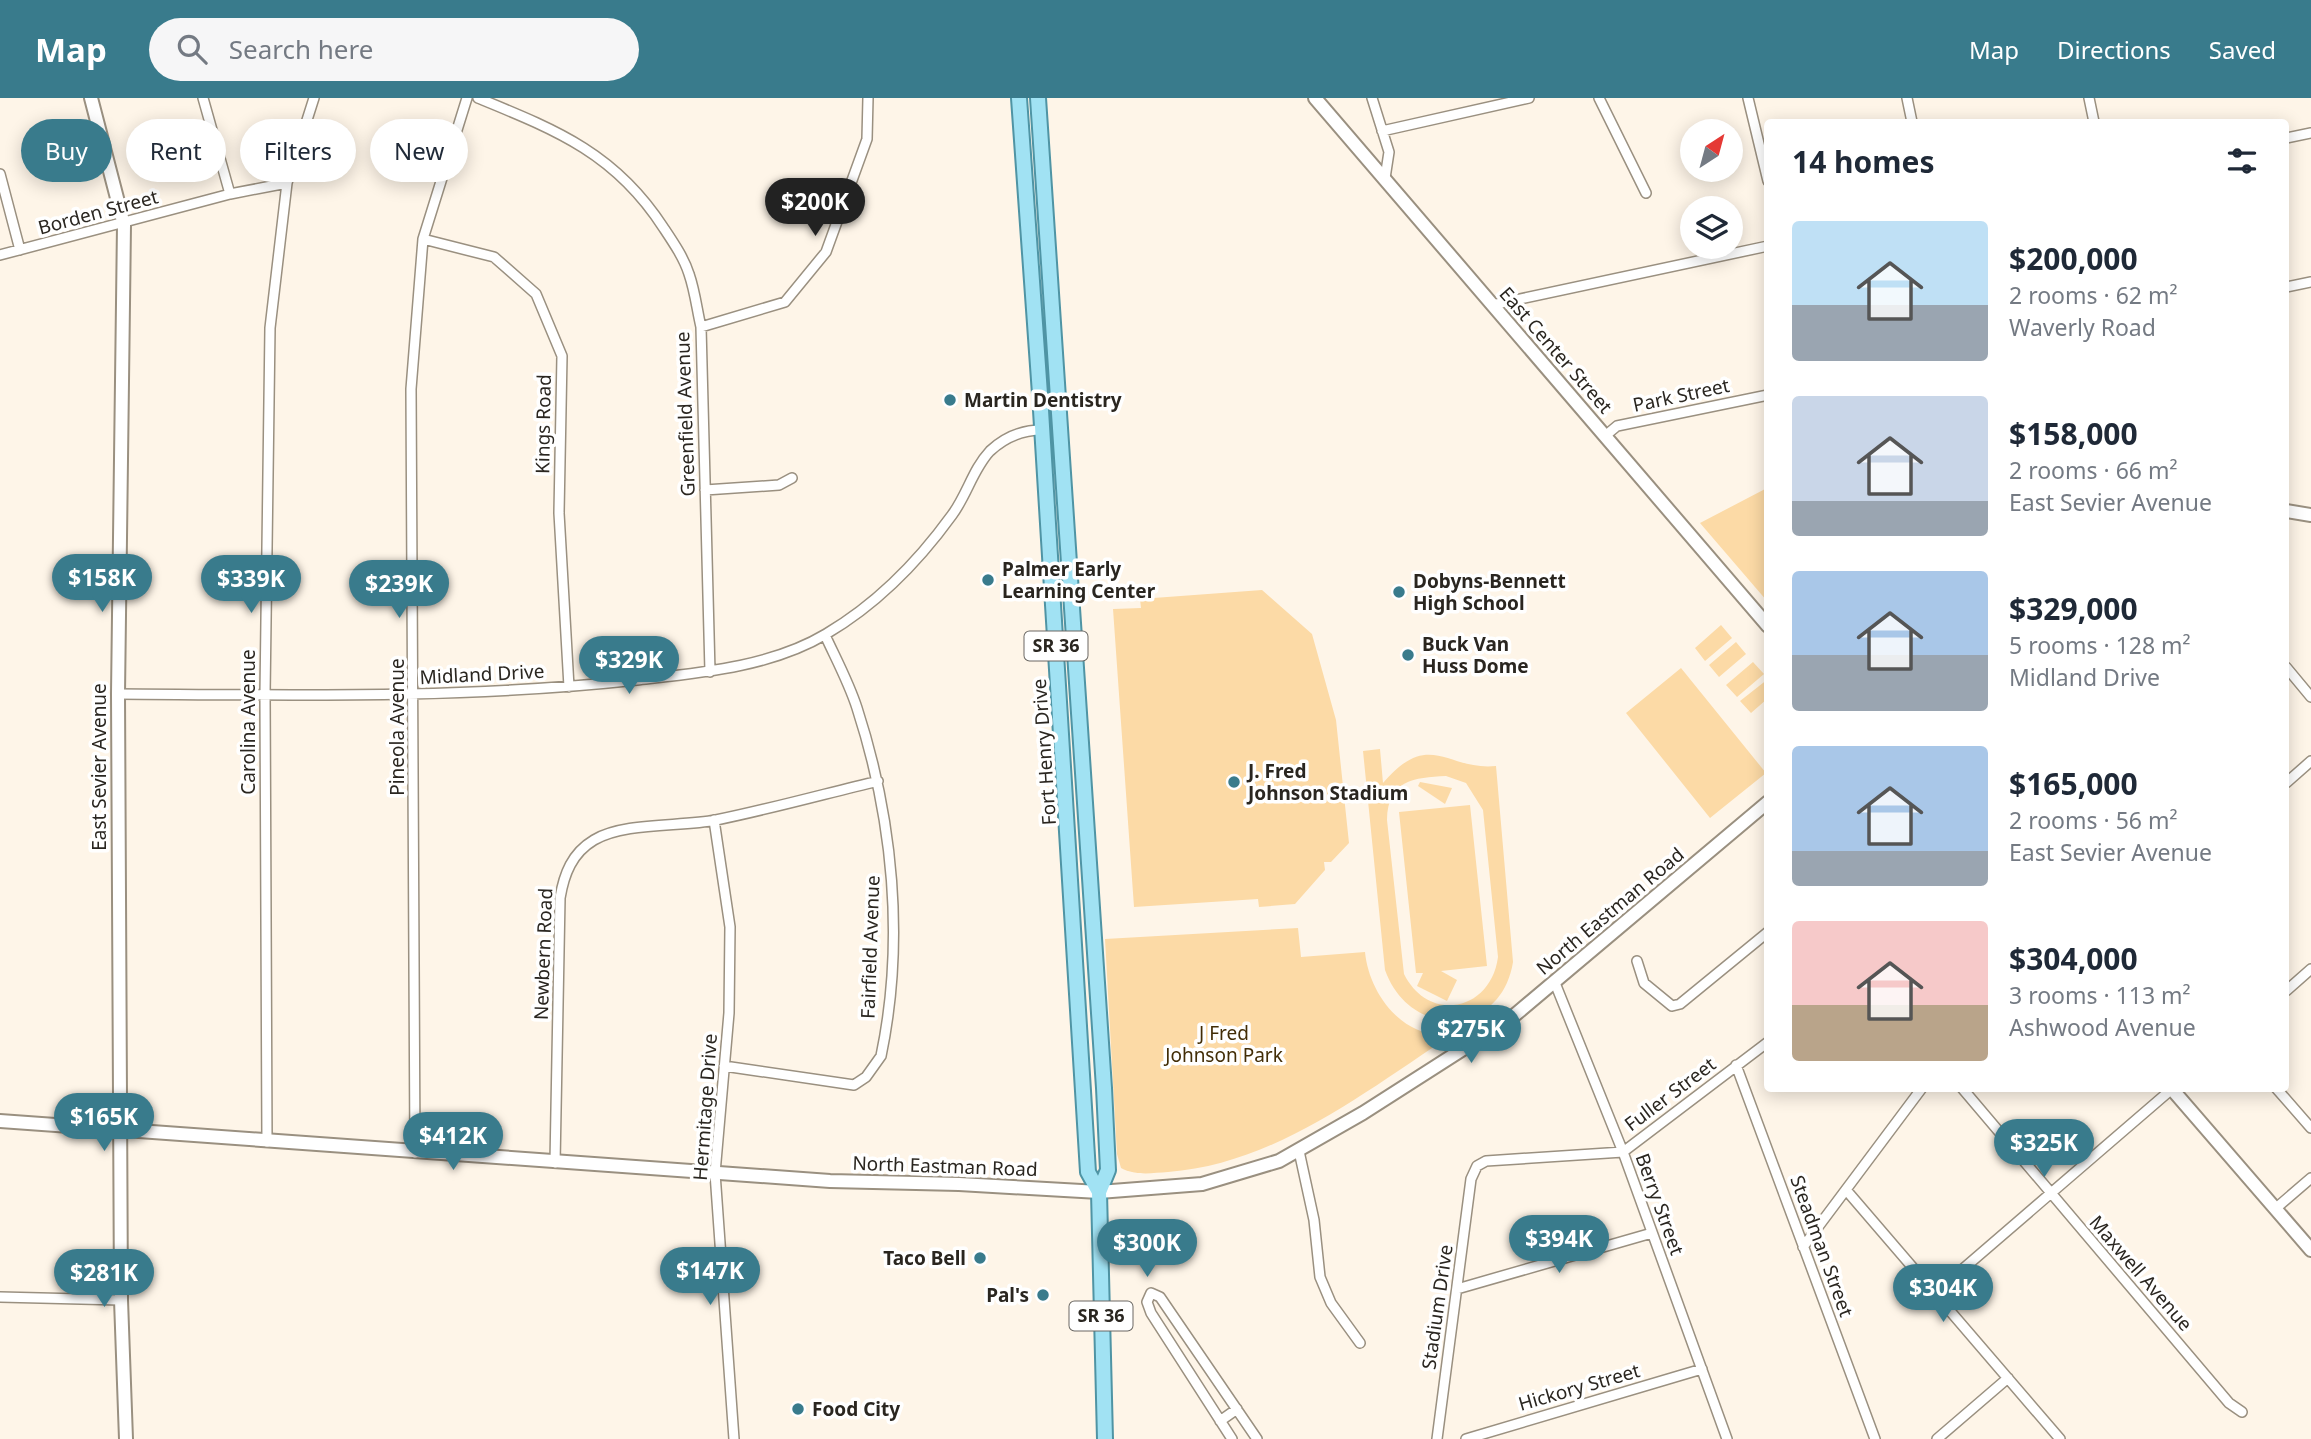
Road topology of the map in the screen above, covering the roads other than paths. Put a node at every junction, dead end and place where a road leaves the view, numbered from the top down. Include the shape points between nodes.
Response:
1 (91, 98) edge
2 (204, 98) edge
3 (314, 98) edge
4 (467, 98) edge
5 (478, 98) edge
6 (868, 98) edge
7 (1018, 98) edge
8 (1038, 98) edge
9 (1315, 98) edge
10 (1372, 98) edge
11 (1529, 98) edge
12 (1599, 98) edge
13 (1748, 98) edge
14 (1907, 98) edge
15 (2089, 98) edge
16 (1911, 119) edge
17 (2093, 119) edge
18 (1382, 131) junction
19 (2311, 133) edge
20 (2289, 137) edge
21 (1764, 164) edge
22 (0, 174) edge
23 (1385, 178) junction
24 (287, 183) junction
25 (1646, 193) dead end
26 (230, 194) junction
27 (124, 225) junction
28 (424, 239) junction
29 (1764, 247) edge
30 (20, 250) junction
31 (0, 256) edge
32 (2311, 282) edge
33 (2289, 286) edge
34 (1492, 305) junction
35 (701, 327) junction
36 (1764, 395) edge
37 (1042, 430) junction
38 (1605, 436) junction
39 (792, 478) dead end
40 (705, 490) junction
41 (2289, 511) edge
42 (2311, 514) edge
43 (1764, 621) edge
44 (825, 635) junction
45 (2289, 671) edge
46 (710, 672) junction
47 (569, 687) junction
48 (118, 694) junction
49 (265, 695) junction
50 (415, 695) junction
51 (2311, 697) edge
52 (2311, 761) edge
53 (2289, 780) edge
54 (878, 781) junction
55 (1764, 805) edge
56 (715, 820) junction
57 (1764, 935) edge
58 (1637, 961) dead end
59 (2311, 969) edge
60 (1555, 983) junction
61 (2289, 988) edge
62 (1764, 1045) edge
63 (1736, 1065) junction
64 (724, 1066) junction
65 (1919, 1092) edge
66 (1965, 1092) edge
67 (2169, 1092) edge
68 (2175, 1092) edge
69 (2280, 1092) edge
70 (0, 1121) edge
71 (2311, 1128) edge
72 (121, 1131) junction
73 (267, 1142) junction
74 (1300, 1151) junction
75 (1623, 1152) junction
76 (415, 1153) junction
77 (555, 1163) junction
78 (715, 1173) junction
79 (2311, 1178) edge
80 (1471, 1179) joint
81 (1847, 1191) junction
82 (1099, 1192) junction
83 (2050, 1194) junction
84 (2275, 1209) junction
85 (1652, 1233) junction
86 (1803, 1247) junction
87 (2311, 1250) edge
88 (1457, 1289) junction
89 (1935, 1293) junction
90 (0, 1297) edge
91 (121, 1300) junction
92 (1360, 1343) dead end
93 (1702, 1369) junction
94 (2008, 1378) junction
95 (1237, 1409) junction
96 (2242, 1412) dead end
97 (1220, 1421) junction
98 (126, 1439) edge
99 (734, 1439) edge
100 (1105, 1439) edge
101 (1232, 1439) edge
102 (1257, 1439) edge
103 (1437, 1439) edge
104 (1466, 1439) edge
105 (1727, 1439) edge
106 (1875, 1439) edge
107 (1937, 1439) edge
108 (2060, 1439) edge

1 - 27 street, East Sevier Avenue
2 - 26 street
3 - 24 street, Carolina Avenue
4 - 28 street, Pineola Avenue
5 - 35 street, Greenfield Avenue via 573,141 615,169 648,203 689,273
6 - 35 street via 867,139 826,252 785,302
7 - 37 main road, Fort Henry Drive / SR 36
8 - 82 main road, Fort Henry Drive / SR 36 via 1104,1088 1108,1170
9 - 23 street, East Center Street
10 - 18 street
11 - 18 street
12 - 25 street
13 - 21 street
14 - 16 street
15 - 17 street
18 - 23 street via 1389,152
19 - 20 street
22 - 30 street
23 - 34 street, East Center Street
24 - 26 street, Borden Street
24 - 49 street, Carolina Avenue via 270,328
26 - 27 street, Borden Street
27 - 30 street, Borden Street
27 - 48 street, East Sevier Avenue
28 - 47 street, Kings Road via 494,257 536,294 562,356 559,513
28 - 50 street, Pineola Avenue via 411,388
29 - 34 street
30 - 31 street, Borden Street
32 - 33 street
34 - 38 street, East Center Street
35 - 40 street, Greenfield Avenue
36 - 38 street, Park Street via 1617,426
37 - 44 street, Midland Drive via 1026,430 988,453 926,549 889,589
37 - 82 main road, Fort Henry Drive / SR 36 via 1088,1172
38 - 43 street, East Center Street
39 - 40 street via 779,485
40 - 46 street, Greenfield Avenue
41 - 42 street
44 - 46 street, Midland Drive
44 - 54 street, Fairfield Avenue via 856,705
45 - 51 street
46 - 47 street, Midland Drive
47 - 50 street, Midland Drive
48 - 49 street, Midland Drive
48 - 72 street, East Sevier Avenue
49 - 50 street, Midland Drive
49 - 73 street, Carolina Avenue
50 - 76 street, Pineola Avenue
52 - 53 street
54 - 56 street, Newbern Road
54 - 64 street, Fairfield Avenue via 893,900 881,1056 854,1085
55 - 60 street, North Eastman Road
56 - 64 street, Hermitage Drive via 730,927
56 - 77 street, Newbern Road via 608,833 577,854 564,873
57 - 58 street via 1672,1006 1644,983
59 - 61 street
60 - 74 street, North Eastman Road via 1472,1045
60 - 75 street, Berry Street
62 - 63 street, Fuller Street
63 - 75 street, Fuller Street
63 - 86 street, Steadman Street
64 - 78 street, Hermitage Drive
65 - 81 street
66 - 83 street, Maxwell Avenue
67 - 83 street
68 - 84 street
69 - 71 street
70 - 72 street, North Eastman Road
72 - 73 street, North Eastman Road
72 - 91 street, East Sevier Avenue
73 - 76 street, North Eastman Road
74 - 82 street, North Eastman Road via 1219,1181
74 - 92 street via 1320,1277 1331,1303
75 - 80 street, Fuller Street via 1486,1161 1477,1166
75 - 85 street, Berry Street
76 - 77 street, North Eastman Road
77 - 78 street, North Eastman Road
78 - 82 street, North Eastman Road
78 - 99 street, Hermitage Drive
79 - 84 street
80 - 88 street, Stadium Drive
81 - 86 street
81 - 89 street
82 - 100 main road, Fort Henry Drive / SR 36
83 - 89 street
83 - 96 street, Maxwell Avenue via 2229,1403
84 - 87 street
85 - 88 street
85 - 93 street, Berry Street
86 - 106 street, Steadman Street
88 - 103 street, Stadium Drive
89 - 94 street
90 - 91 street
91 - 98 street, East Sevier Avenue
93 - 104 street, Hickory Street
93 - 105 street, Berry Street
94 - 107 street
94 - 108 street
95 - 97 street
95 - 97 street via 1160,1297 1149,1295 1151,1312
95 - 102 street
97 - 101 street

